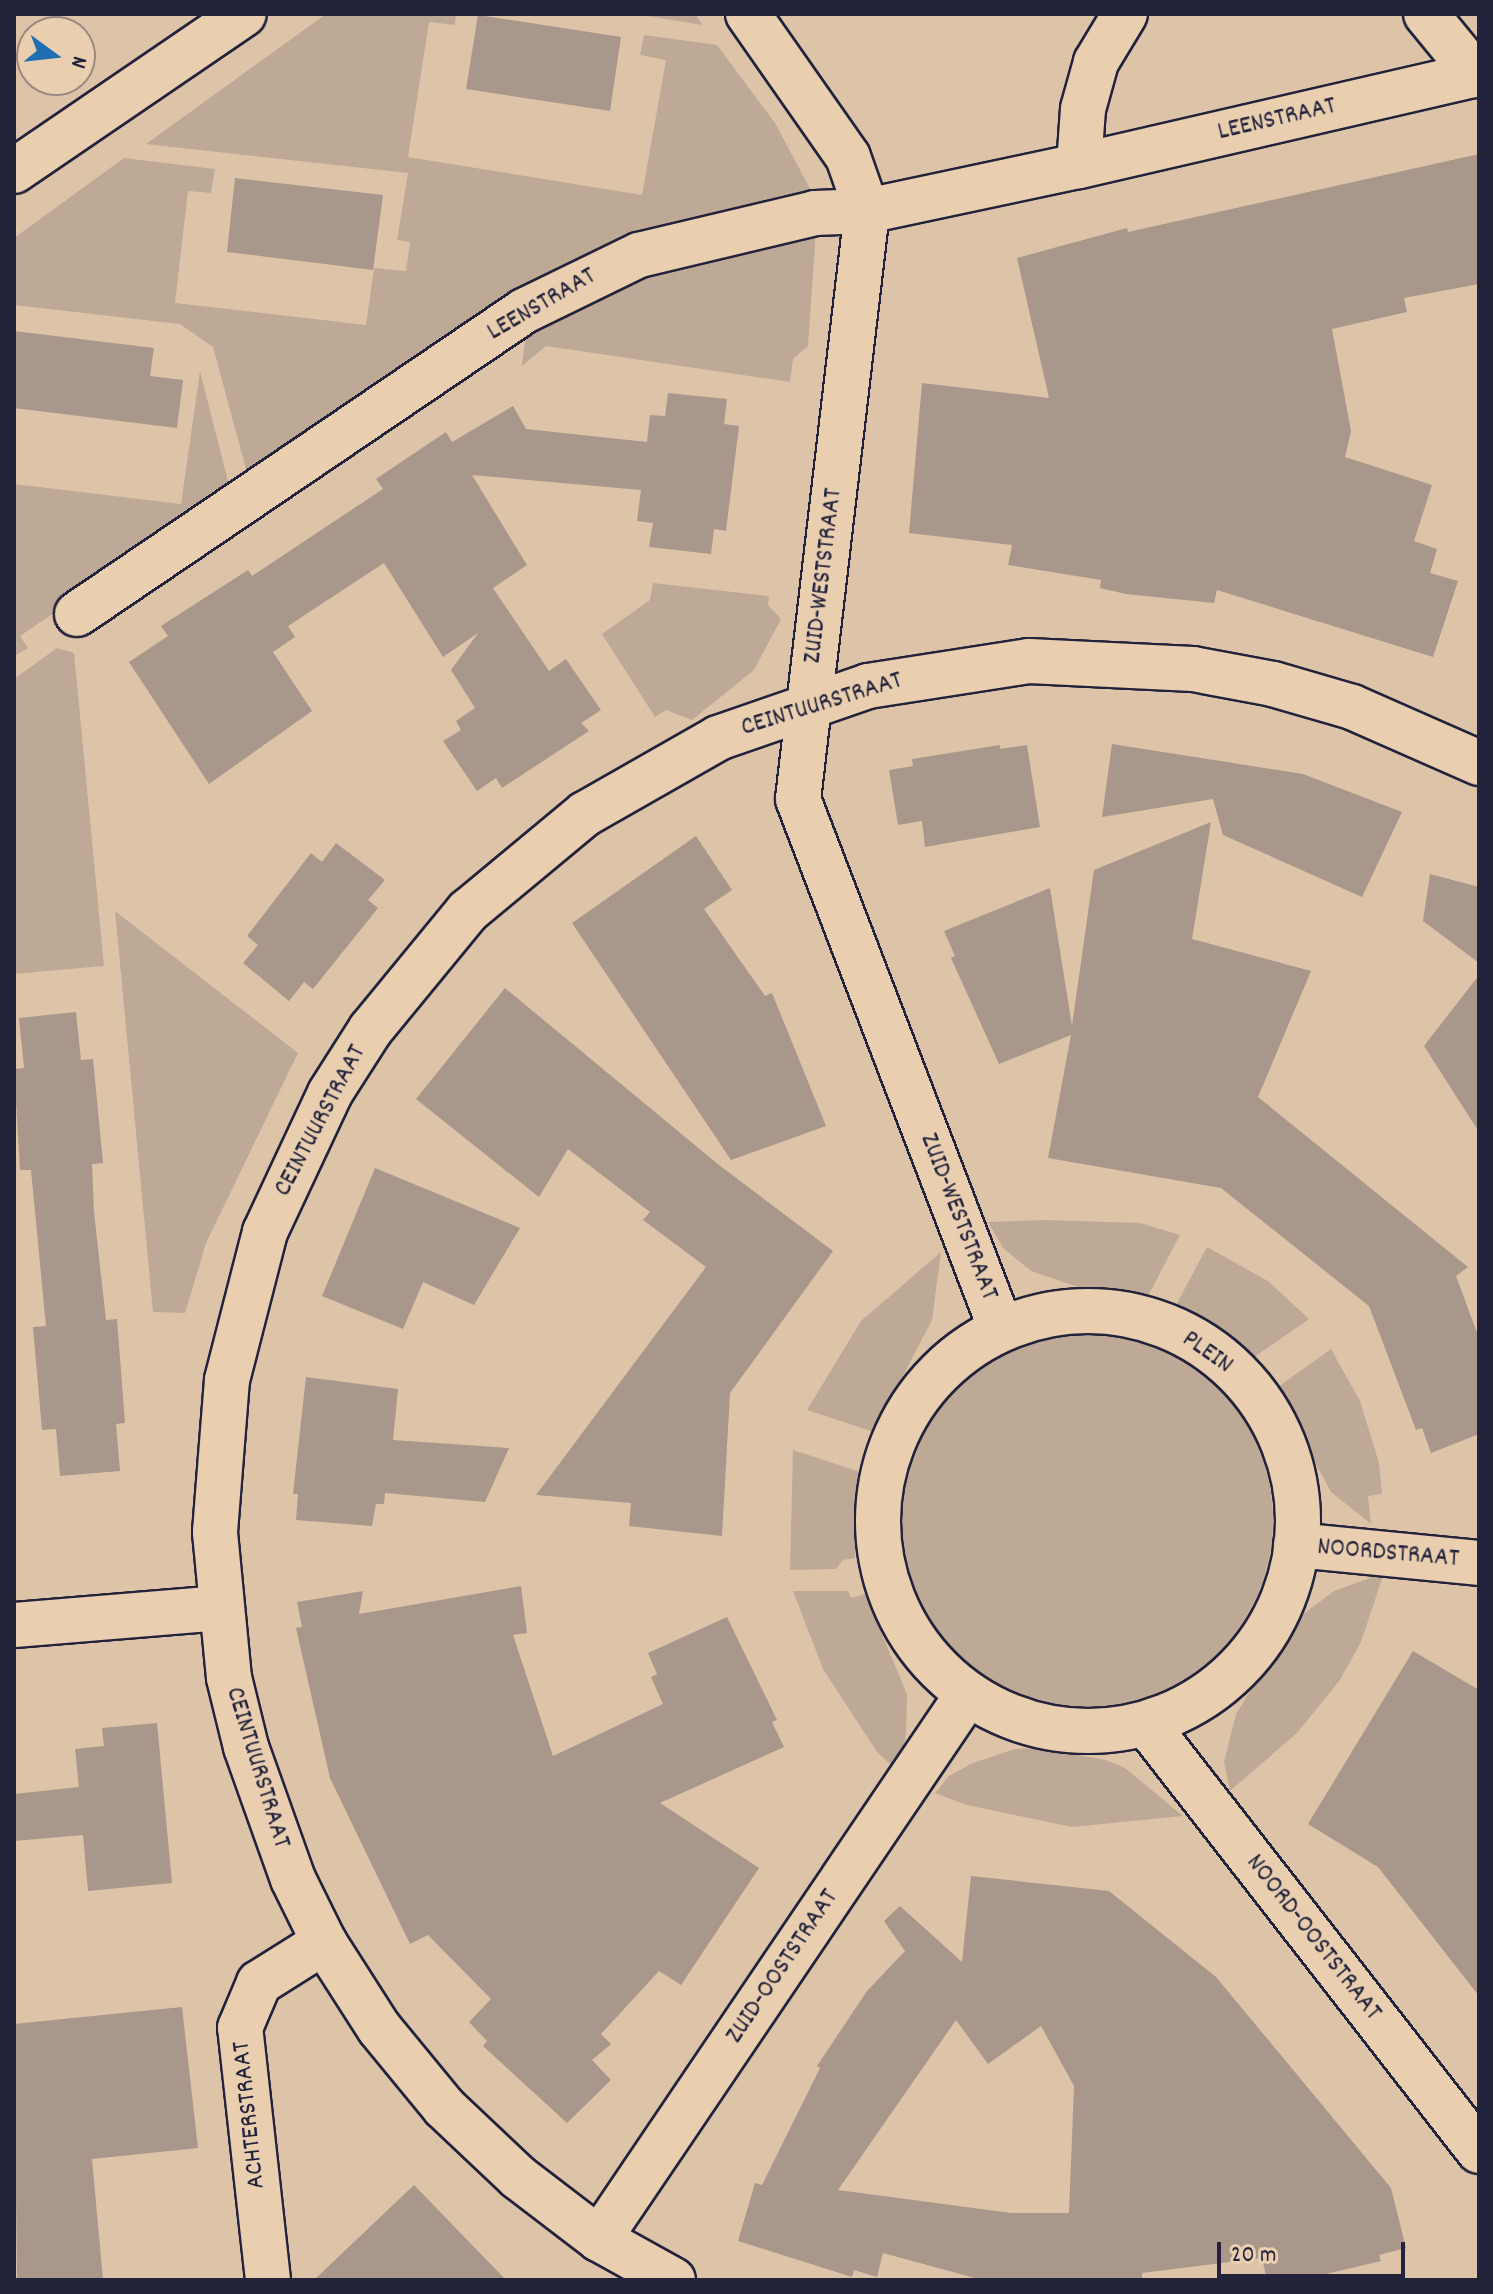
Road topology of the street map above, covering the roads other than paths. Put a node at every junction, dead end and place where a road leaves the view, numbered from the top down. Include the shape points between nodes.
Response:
1 (244, 14) edge
2 (748, 14) edge
3 (1125, 14) edge
4 (1426, 14) edge
5 (1477, 74) edge
6 (1079, 166) junction
7 (14, 171) edge
8 (867, 211) junction
9 (77, 614) dead end
10 (808, 705) junction
11 (1479, 763) edge
12 (1001, 1329) junction
13 (1296, 1545) junction
14 (1479, 1563) edge
15 (220, 1608) junction
16 (14, 1625) edge
17 (967, 1695) junction
18 (1147, 1725) junction
19 (324, 1942) junction
20 (1479, 2151) edge
21 (599, 2239) junction
22 (268, 2280) edge
23 (673, 2280) edge

1 - 7 street
2 - 8 street, ZUID-WESTSTRAAT via 848,157
3 - 6 street via 1096,62 1083,109
4 - 5 street, LEENSTRAAT
5 - 6 street, LEENSTRAAT
6 - 8 street, LEENSTRAAT
8 - 9 street, LEENSTRAAT via 815,213 683,243 591,275 524,311
8 - 10 street, ZUID-WESTSTRAAT
10 - 11 street, CEINTUURSTRAAT via 948,670 1029,661 1112,661 1273,684 1352,707
10 - 12 street, ZUID-WESTSTRAAT via 798,776 804,821
10 - 15 street, CEINTUURSTRAAT via 718,738 585,814 468,911 371,1029 294,1161 243,1305 217,1456
12 - 13 street, PLEIN via 1076,1310 1116,1312 1189,1336 1222,1358 1272,1417 1288,1452 1297,1490
12 - 17 street, PLEIN via 969,1347 917,1399 898,1431 879,1503 878,1540 897,1610 916,1643
13 - 14 street, NOORDSTRAAT
13 - 18 street, PLEIN via 1291,1581 1269,1629 1237,1671 1195,1703
15 - 16 street
15 - 19 street, CEINTUURSTRAAT via 229,1678 267,1814
17 - 18 street, PLEIN via 1023,1723 1085,1733
17 - 21 street, ZUID-OOSTSTRAAT
18 - 20 street, NOORD-OOSTSTRAAT
19 - 21 street, CEINTUURSTRAAT via 379,2028 444,2107 518,2177
19 - 22 street, ACHTERSTRAAT via 259,1983 240,2028
21 - 23 street, CEINTUURSTRAAT

